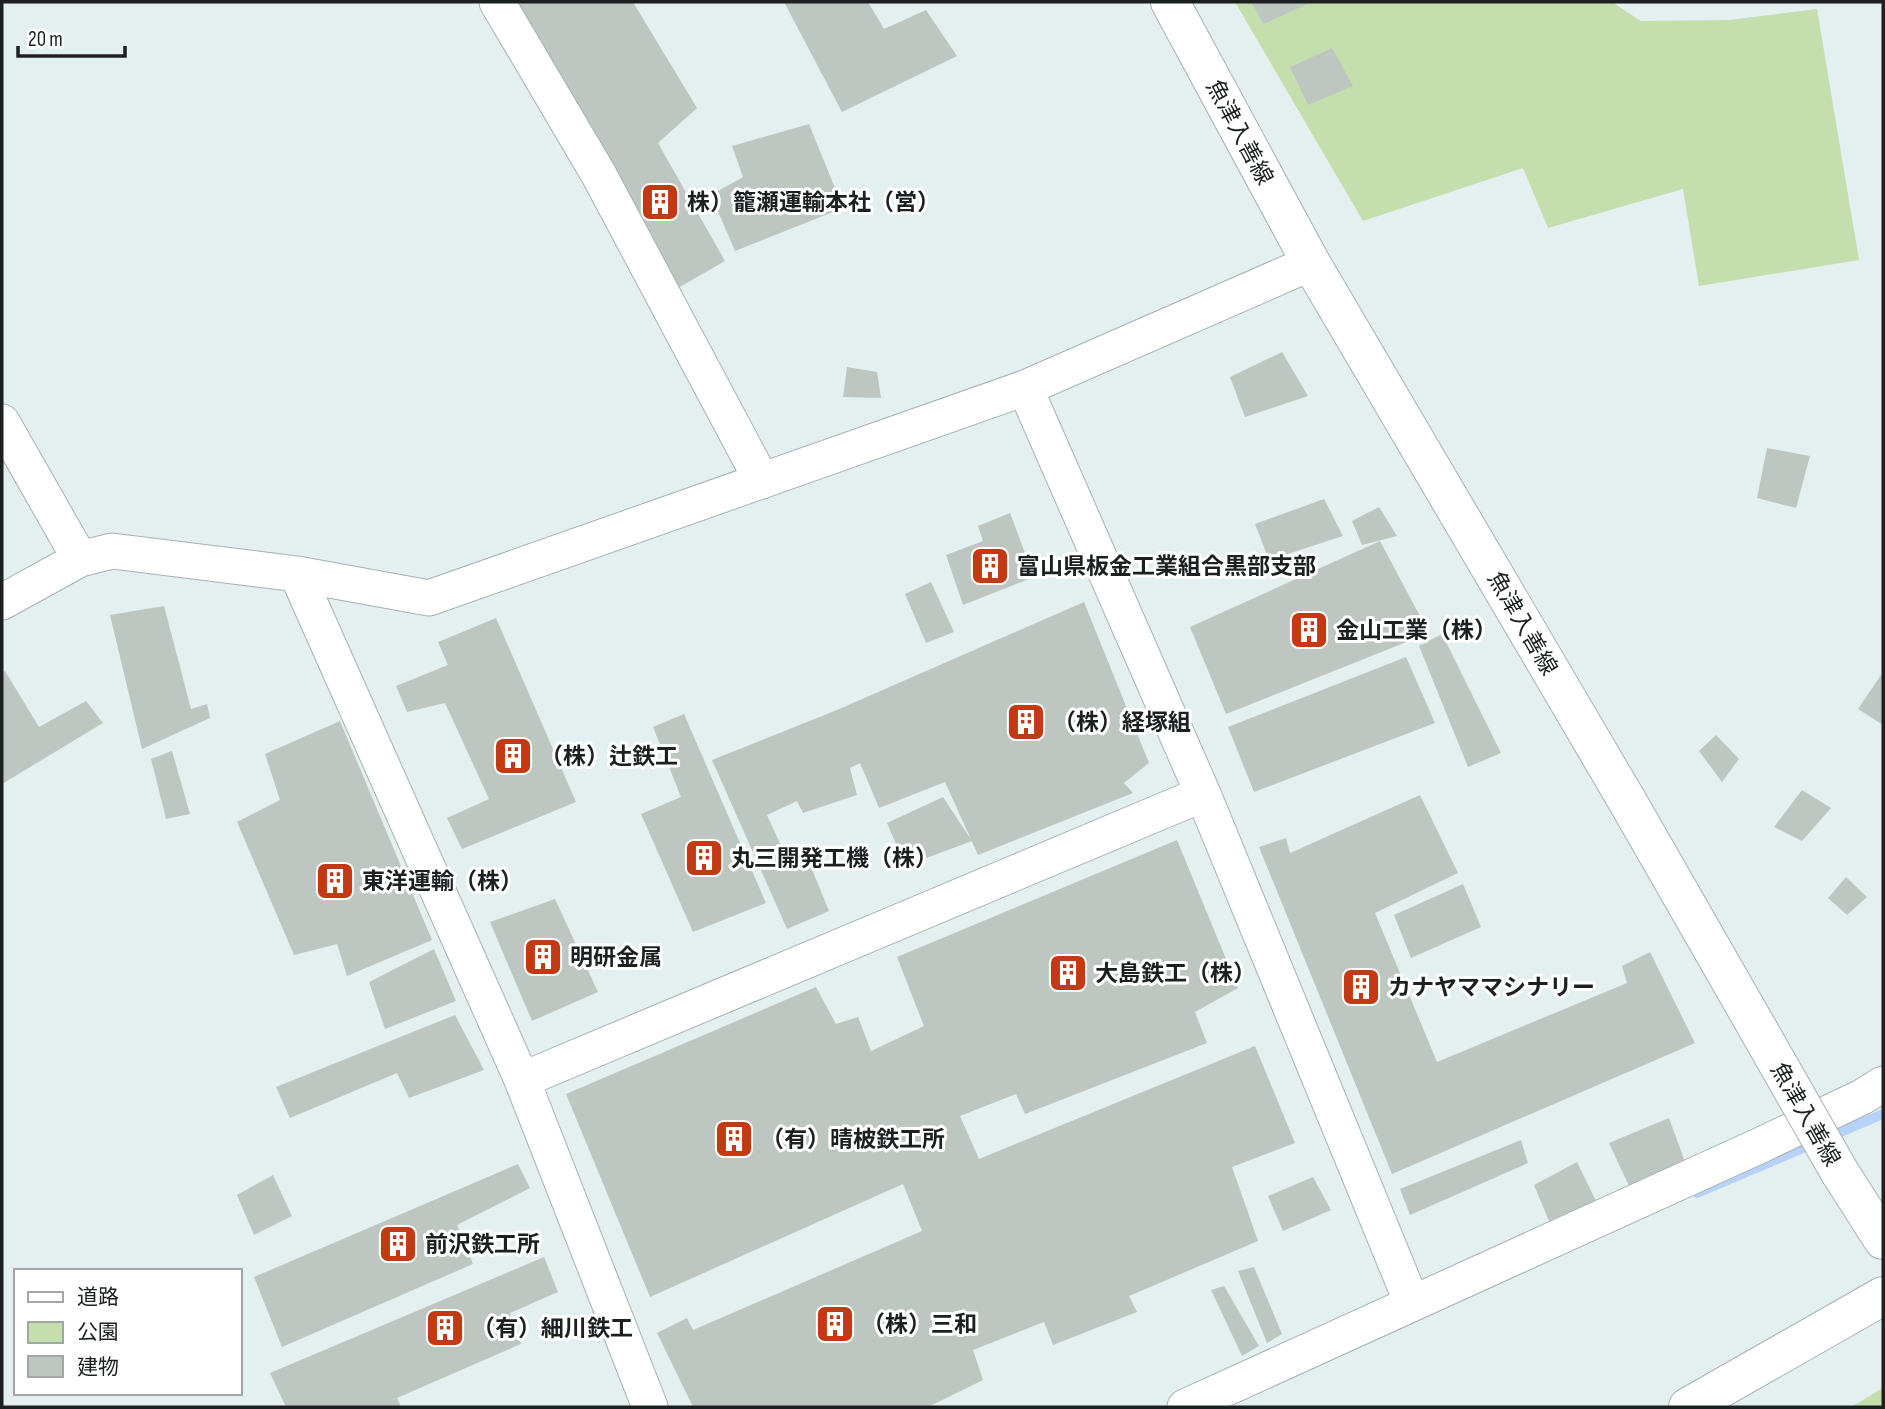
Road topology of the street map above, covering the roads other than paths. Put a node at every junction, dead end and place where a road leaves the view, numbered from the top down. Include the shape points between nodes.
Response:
1 (497, 2) edge
2 (1170, 2) edge
3 (1311, 263) junction
4 (1025, 388) junction
5 (2, 422) edge
6 (762, 481) junction
7 (80, 559) junction
8 (297, 574) junction
9 (2, 602) edge
10 (1203, 794) junction
11 (522, 1080) junction
12 (1883, 1084) edge
13 (1883, 1240) edge
14 (1883, 1296) edge
15 (1412, 1303) junction
16 (650, 1407) edge
17 (1185, 1407) edge
18 (1688, 1407) edge

1 - 6 street via 599,175
2 - 3 main road, 魚津入善線
3 - 4 street
3 - 13 main road, 魚津入善線, bridge
4 - 6 street
4 - 10 street
5 - 7 street
6 - 8 street via 429,598
7 - 8 street via 112,551
7 - 9 street
8 - 11 street
10 - 11 street
10 - 15 street
11 - 16 street
12 - 15 street
14 - 18 main road
15 - 17 street

